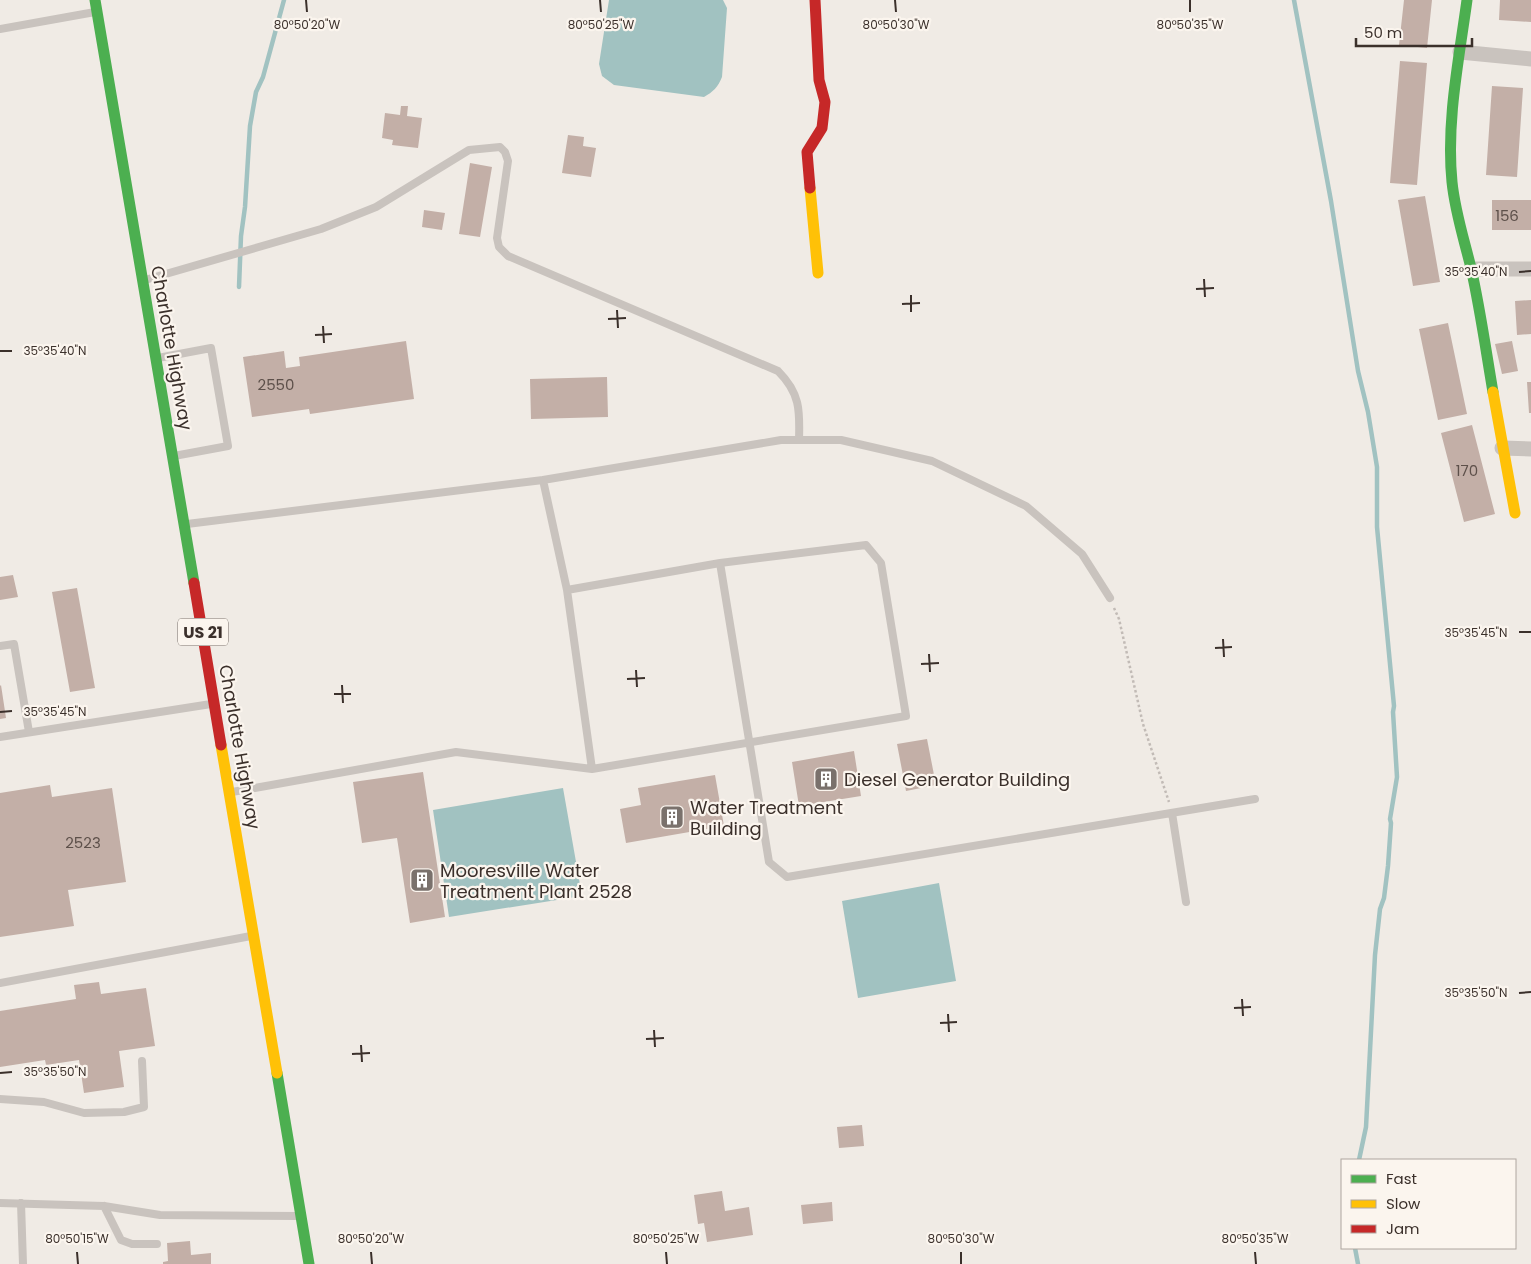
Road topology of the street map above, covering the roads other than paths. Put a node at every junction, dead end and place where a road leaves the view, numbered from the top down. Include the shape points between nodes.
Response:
1 (815, 0) edge
2 (1467, 0) edge
3 (96, 6) edge
4 (0, 29) edge
5 (1460, 52) junction
6 (1531, 59) edge
7 (1471, 269) junction
8 (1531, 269) edge
9 (818, 273) dead end
10 (143, 280) junction
11 (156, 358) junction
12 (800, 440) junction
13 (1502, 448) junction
14 (1531, 448) edge
15 (173, 456) junction
16 (543, 480) junction
17 (1515, 513) dead end
18 (185, 524) junction
19 (720, 563) junction
20 (566, 590) junction
21 (1110, 598) road end
22 (0, 646) edge
23 (215, 703) junction
24 (29, 732) junction
25 (0, 737) edge
26 (749, 743) junction
27 (592, 769) junction
28 (230, 792) junction
29 (1255, 799) dead end
30 (1172, 813) junction
31 (1186, 902) dead end
32 (254, 936) junction
33 (0, 983) edge
34 (142, 1061) dead end
35 (0, 1099) edge
36 (0, 1203) edge
37 (21, 1203) junction
38 (104, 1206) junction
39 (301, 1216) junction
40 (157, 1244) dead end
41 (23, 1264) edge
42 (310, 1264) edge

1 - 9 main road via 819,80 825,102 822,128 807,152
2 - 5 main road
3 - 4 lane
3 - 10 main road, Charlotte Highway / US 21
5 - 6 street
5 - 7 main road via 1451,144 1452,180
7 - 8 street
7 - 13 main road
10 - 11 main road, Charlotte Highway / US 21
10 - 12 lane via 321,229 376,207 469,150 500,147 508,161 497,238 499,247 508,256 778,371 788,381 796,397
11 - 15 main road, Charlotte Highway / US 21
11 - 15 lane via 211,348 228,446
12 - 16 lane via 781,440
12 - 21 lane via 842,440 932,461 1026,506 1082,554
13 - 14 street
13 - 17 main road
15 - 18 main road, Charlotte Highway / US 21
16 - 18 lane
16 - 20 lane
18 - 23 main road, Charlotte Highway / US 21
19 - 20 lane
19 - 26 lane
19 - 26 lane via 866,545 881,563 906,716
20 - 27 lane
22 - 24 lane via 14,644
23 - 24 lane
23 - 28 main road, Charlotte Highway / US 21
24 - 25 lane
26 - 27 lane
26 - 30 lane via 768,862 786,877
27 - 28 lane via 456,752
28 - 32 main road, Charlotte Highway / US 21
29 - 30 lane
30 - 31 lane
32 - 33 lane
32 - 39 main road, Charlotte Highway / US 21
34 - 35 lane via 144,1107 124,1112 84,1113 44,1102
36 - 37 lane
37 - 38 lane
37 - 41 lane
38 - 39 lane via 160,1214
38 - 40 lane via 121,1240 132,1244
39 - 42 main road, Charlotte Highway / US 21

